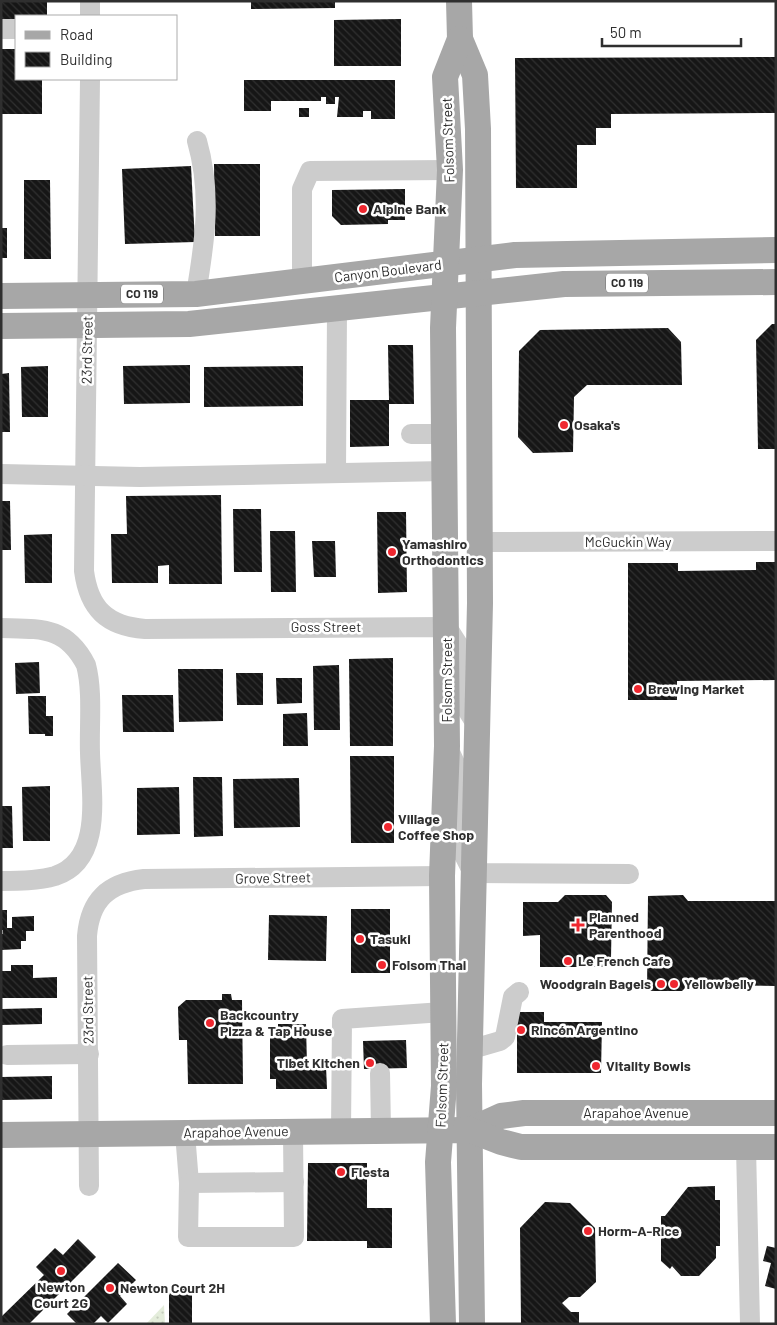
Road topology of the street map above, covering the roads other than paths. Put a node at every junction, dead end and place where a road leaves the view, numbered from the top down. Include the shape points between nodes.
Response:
1 (90, 1) edge
2 (459, 1) edge
3 (90, 15) edge
4 (1, 29) edge
5 (15, 29) edge
6 (460, 39) junction
7 (90, 80) edge
8 (197, 142) dead end
9 (450, 170) junction
10 (776, 250) edge
11 (479, 259) junction
12 (447, 263) junction
13 (302, 282) junction
14 (776, 282) edge
15 (480, 292) junction
16 (196, 294) junction
17 (1, 296) edge
18 (88, 296) junction
19 (446, 297) junction
20 (337, 310) junction
21 (1, 326) edge
22 (88, 327) junction
23 (411, 434) dead end
24 (445, 434) junction
25 (445, 471) junction
26 (336, 472) junction
27 (1, 474) edge
28 (85, 477) junction
29 (776, 541) edge
30 (480, 542) junction
31 (104, 615) joint
32 (447, 627) junction
33 (1, 628) edge
34 (476, 724) junction
35 (447, 746) junction
36 (473, 873) junction
37 (629, 874) dead end
38 (442, 876) junction
39 (1, 881) edge
40 (106, 892) joint
41 (519, 992) dead end
42 (443, 1012) junction
43 (469, 1050) junction
44 (89, 1054) junction
45 (7, 1055) dead end
46 (380, 1073) dead end
47 (776, 1113) edge
48 (441, 1130) junction
49 (470, 1130) junction
50 (341, 1131) junction
51 (381, 1131) junction
52 (293, 1132) junction
53 (185, 1133) junction
54 (89, 1134) junction
55 (1, 1135) edge
56 (746, 1147) junction
57 (776, 1147) edge
58 (294, 1182) junction
59 (189, 1183) junction
60 (89, 1186) dead end
61 (442, 1324) edge
62 (472, 1324) edge
63 (750, 1324) edge

1 - 3 street
2 - 6 main road, Folsom Street
4 - 5 street
6 - 9 main road, Folsom Street via 445,77
6 - 11 main road, Folsom Street via 475,75
7 - 18 street, 23rd Street
8 - 16 street via 204,168 206,235
9 - 12 main road, Folsom Street
9 - 13 street via 310,171 302,189
10 - 11 main road, Canyon Boulevard / CO 119 via 536,254
11 - 12 main road, Canyon Boulevard / CO 119
11 - 15 main road, Folsom Street
12 - 13 main road, Canyon Boulevard / CO 119
12 - 19 main road, Folsom Street
13 - 16 main road, Canyon Boulevard / CO 119
14 - 15 main road, CO 119 via 564,284
15 - 19 main road, CO 119
15 - 30 main road, Folsom Street
16 - 18 main road, Canyon Boulevard / CO 119
17 - 18 main road, Canyon Boulevard / CO 119
18 - 22 street, 23rd Street
19 - 20 main road, CO 119
19 - 24 main road, Folsom Street via 443,328
20 - 22 main road, CO 119 via 189,324
20 - 26 street
21 - 22 main road, CO 119
22 - 28 street, 23rd Street
23 - 24 street
24 - 25 main road, Folsom Street
25 - 26 street
25 - 32 main road, Folsom Street
26 - 28 street
27 - 28 street
28 - 31 street, 23rd Street via 86,589
29 - 30 street, McGuckin Way
30 - 34 main road, Folsom Street
31 - 32 street, Goss Street via 120,624 145,629
32 - 34 street via 461,649 463,703
32 - 35 main road, Folsom Street
33 - 39 street via 54,632 65,637 79,651 88,671 91,815 88,844 76,860 55,876
34 - 36 main road, Folsom Street
35 - 36 street via 460,774 460,847
35 - 38 main road, Folsom Street
36 - 37 street
36 - 43 main road, Folsom Street
38 - 40 street, Grove Street via 144,879 127,882
38 - 42 main road, Folsom Street
40 - 44 street, 23rd Street via 94,906 88,923
41 - 43 street via 513,997 505,1037
42 - 48 main road, Folsom Street
42 - 50 street via 345,1017 341,1049
43 - 49 main road, Folsom Street
44 - 45 street
44 - 54 street, 23rd Street
46 - 51 street
47 - 49 main road, Arapahoe Avenue via 524,1113 501,1116
48 - 49 main road, Arapahoe Avenue
48 - 51 main road, Arapahoe Avenue
48 - 61 main road, Folsom Street via 438,1162
49 - 56 main road, Arapahoe Avenue via 521,1147
49 - 62 main road, Folsom Street
50 - 51 main road, Arapahoe Avenue
50 - 52 main road, Arapahoe Avenue
52 - 53 main road, Arapahoe Avenue
52 - 58 street
53 - 54 main road, Arapahoe Avenue
53 - 59 street
54 - 55 main road, Arapahoe Avenue
54 - 60 street, 23rd Street
56 - 57 main road, Arapahoe Avenue
56 - 63 street
58 - 59 street
58 - 59 street via 294,1237 188,1237

